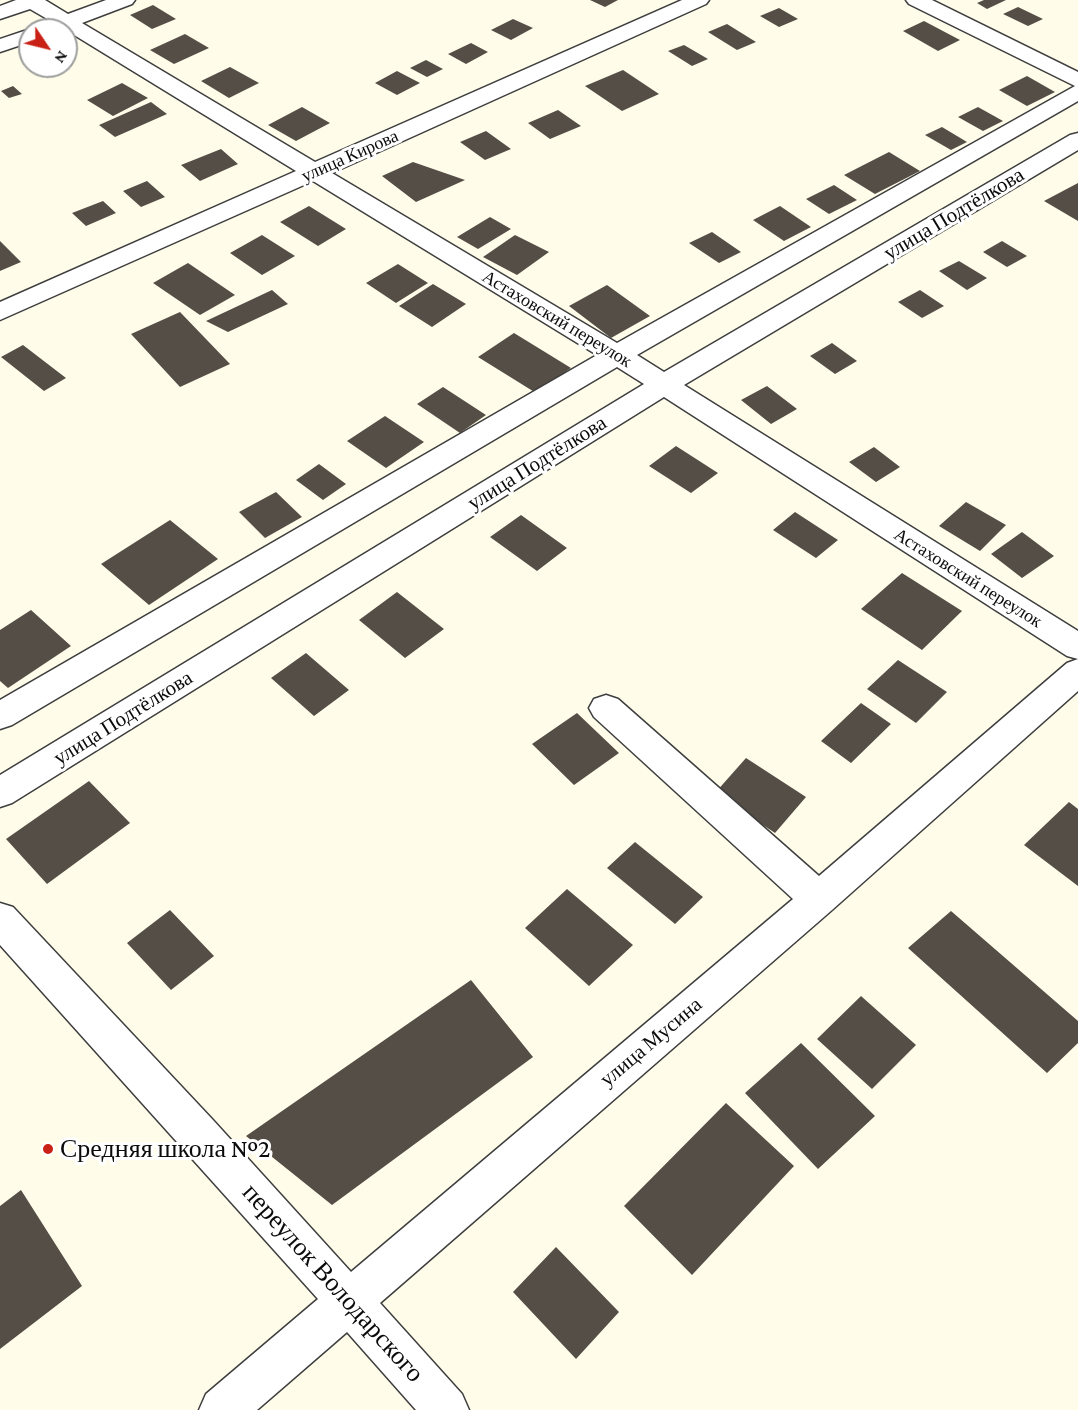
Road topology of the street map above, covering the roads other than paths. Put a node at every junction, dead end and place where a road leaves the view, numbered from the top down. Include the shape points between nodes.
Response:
1 (32, 0) edge
2 (125, 0) edge
3 (699, 0) edge
4 (916, 0) edge
5 (0, 13) edge
6 (47, 18) edge
7 (76, 18) edge
8 (18, 39) edge
9 (78, 39) edge
10 (0, 46) edge
11 (1078, 80) edge
12 (1078, 92) edge
13 (1078, 141) edge
14 (314, 172) junction
15 (0, 312) edge
16 (617, 355) junction
17 (663, 385) junction
18 (1078, 648) edge
19 (1078, 672) edge
20 (606, 708) dead end
21 (0, 716) edge
22 (0, 793) edge
23 (819, 899) junction
24 (0, 919) edge
25 (349, 1299) junction
26 (222, 1410) edge
27 (446, 1410) edge

1 - 5 street
1 - 6 street, Астаховский переулок
2 - 7 street
3 - 14 street, улица Кирова
4 - 11 street
8 - 10 street
9 - 14 street, Астаховский переулок
12 - 16 street, улица Подтёлкова
13 - 17 street, улица Подтёлкова
14 - 15 street, улица Кирова
14 - 16 street, Астаховский переулок
16 - 17 street, Астаховский переулок
16 - 21 street, улица Подтёлкова
17 - 18 street, Астаховский переулок
17 - 22 street, улица Подтёлкова
19 - 23 street, улица Мусина
20 - 23 street
23 - 25 street, улица Мусина
24 - 25 street, переулок Володарского
25 - 26 street, улица Мусина via 317,1331
25 - 27 street, переулок Володарского

